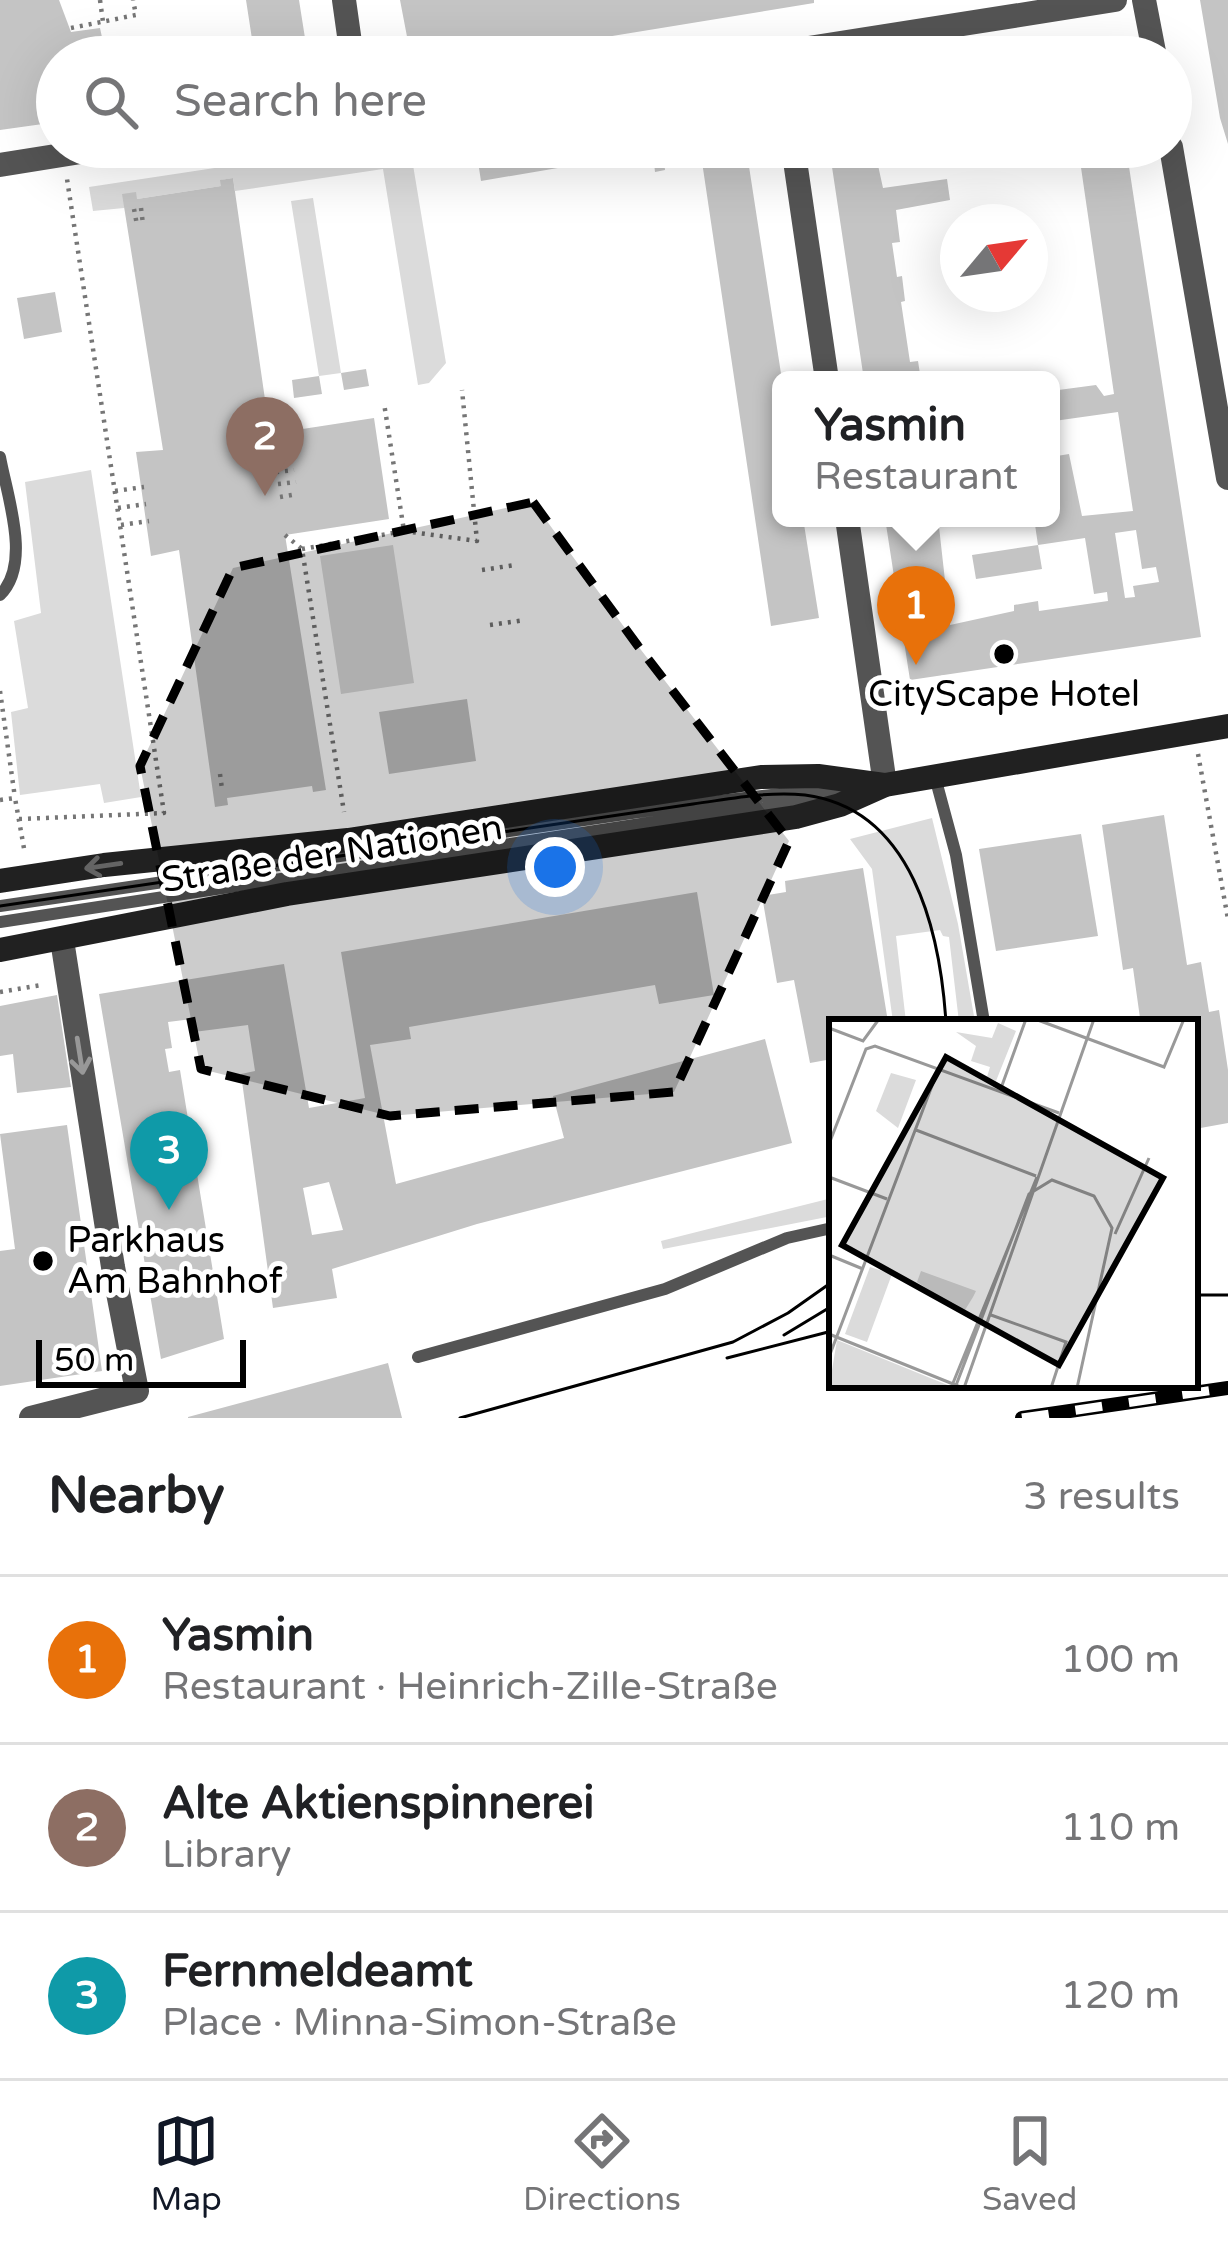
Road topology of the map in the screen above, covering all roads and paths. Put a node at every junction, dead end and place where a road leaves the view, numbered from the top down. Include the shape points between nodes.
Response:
1 (100, 0) edge
2 (133, 0) edge
3 (344, 0) edge
4 (1114, 0) edge
5 (1144, 0) edge
6 (104, 22) junction
7 (71, 28) dead end
8 (349, 36) edge
9 (895, 36) edge
10 (1151, 36) edge
11 (36, 159) edge
12 (0, 165) edge
13 (797, 168) edge
14 (1176, 168) edge
15 (70, 196) dead end
16 (139, 209) dead end
17 (136, 225) dead end
18 (1219, 363) edge
19 (826, 371) edge
20 (462, 390) dead end
21 (384, 403) dead end
22 (284, 416) dead end
23 (270, 434) dead end
24 (278, 447) dead end
25 (0, 457) edge
26 (286, 460) dead end
27 (1228, 478) edge
28 (144, 488) dead end
29 (115, 491) junction
30 (298, 494) dead end
31 (280, 497) dead end
32 (146, 504) dead end
33 (118, 508) junction
34 (149, 520) dead end
35 (121, 525) junction
36 (848, 527) edge
37 (404, 530) junction
38 (285, 535) dead end
39 (302, 549) junction
40 (515, 565) dead end
41 (482, 570) dead end
42 (0, 595) edge
43 (525, 620) dead end
44 (490, 625) dead end
45 (0, 691) edge
46 (1228, 726) edge
47 (1193, 731) junction
48 (220, 774) dead end
49 (934, 776) junction
50 (885, 785) junction
51 (222, 789) dead end
52 (15, 798) junction
53 (0, 800) edge
54 (19, 819) junction
55 (348, 840) junction
56 (30, 877) junction
57 (0, 881) edge
58 (0, 906) edge
59 (1228, 919) edge
60 (0, 922) edge
61 (51, 942) junction
62 (0, 950) edge
63 (0, 992) edge
64 (984, 1019) edge
65 (829, 1229) edge
66 (418, 1357) dead end
67 (31, 1418) edge

1 - 6 path
2 - 6 path via 136,15
3 - 8 street
4 - 9 street
5 - 10 street
6 - 7 path
11 - 12 street
13 - 19 street
14 - 18 street
15 - 29 path
16 - 17 path
18 - 27 street
20 - 37 path via 477,541
21 - 37 path
22 - 23 path
24 - 26 path
25 - 42 lane via 16,562
28 - 29 path
29 - 33 path
30 - 31 path
32 - 33 path
33 - 35 path
34 - 35 path
35 - 54 path via 164,813
36 - 50 street
37 - 39 path
38 - 39 path
39 - 55 path
40 - 41 path
43 - 44 path
45 - 52 path
46 - 47 main road, Straße der Nationen
47 - 49 main road, Straße der Nationen
47 - 59 path
48 - 51 path
49 - 50 main road, Straße der Nationen
49 - 64 lane
50 - 55 main road, Straße der Nationen via 761,777
50 - 58 lane via 694,804
50 - 60 lane
50 - 61 main road, Straße der Nationen via 796,817 253,900
52 - 53 path
52 - 54 path
54 - 56 path
55 -> 56 main road, Straße der Nationen
56 - 57 main road, Straße der Nationen
61 - 62 main road, Straße der Nationen
61 - 63 path via 47,984
61 -> 67 street via 137,1390
65 - 66 lane via 665,1288

